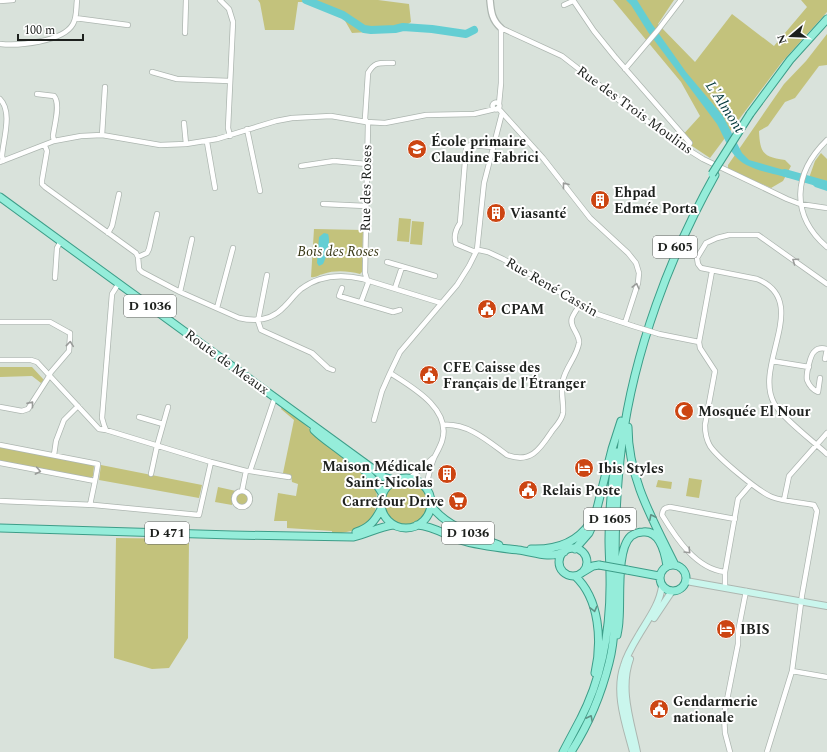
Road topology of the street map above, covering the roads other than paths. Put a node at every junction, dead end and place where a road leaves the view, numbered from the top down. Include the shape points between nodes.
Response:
1 (12, 0) edge
2 (77, 0) edge
3 (186, 0) edge
4 (220, 0) edge
5 (490, 0) edge
6 (573, 0) edge
7 (681, 0) edge
8 (0, 1) edge
9 (564, 5) dead end
10 (75, 18) junction
11 (827, 19) edge
12 (827, 24) edge
13 (128, 25) dead end
14 (501, 28) junction
15 (185, 34) dead end
16 (0, 44) edge
17 (393, 63) dead end
18 (625, 69) junction
19 (152, 72) dead end
20 (230, 81) junction
21 (106, 87) dead end
22 (38, 94) dead end
23 (0, 99) edge
24 (496, 106) junction
25 (502, 113) junction
26 (752, 115) junction
27 (366, 122) junction
28 (184, 123) dead end
29 (247, 129) junction
30 (102, 135) junction
31 (230, 136) junction
32 (827, 140) edge
33 (54, 142) junction
34 (207, 142) junction
35 (186, 144) junction
36 (45, 146) junction
37 (493, 147) junction
38 (687, 149) junction
39 (2, 162) edge
40 (367, 164) junction
41 (301, 166) dead end
42 (714, 175) junction
43 (215, 188) dead end
44 (260, 191) dead end
45 (119, 194) dead end
46 (0, 197) edge
47 (323, 204) dead end
48 (800, 204) junction
49 (366, 206) junction
50 (827, 208) edge
51 (157, 214) dead end
52 (108, 233) junction
53 (192, 239) dead end
54 (61, 241) junction
55 (827, 246) edge
56 (233, 248) dead end
57 (477, 250) junction
58 (138, 257) junction
59 (387, 262) dead end
60 (402, 267) junction
61 (712, 271) junction
62 (267, 275) dead end
63 (435, 276) dead end
64 (55, 278) dead end
65 (366, 279) junction
66 (119, 283) junction
67 (827, 284) edge
68 (342, 288) dead end
69 (395, 288) junction
70 (180, 292) junction
71 (362, 302) junction
72 (441, 303) junction
73 (580, 305) junction
74 (217, 308) junction
75 (400, 310) dead end
76 (258, 321) junction
77 (0, 322) edge
78 (625, 323) junction
79 (699, 342) junction
80 (827, 349) edge
81 (825, 359) dead end
82 (0, 360) edge
83 (772, 360) junction
84 (808, 367) junction
85 (333, 370) dead end
86 (390, 373) junction
87 (50, 376) junction
88 (820, 378) dead end
89 (275, 397) junction
90 (630, 398) junction
91 (78, 406) junction
92 (0, 407) edge
93 (168, 407) dead end
94 (299, 415) junction
95 (139, 417) dead end
96 (89, 418) junction
97 (102, 418) junction
98 (374, 420) dead end
99 (621, 422) junction
100 (163, 424) junction
101 (443, 425) junction
102 (106, 430) junction
103 (827, 433) edge
104 (0, 445) edge
105 (817, 445) junction
106 (157, 446) junction
107 (827, 454) edge
108 (54, 456) junction
109 (435, 456) junction
110 (211, 462) junction
111 (0, 463) edge
112 (248, 471) junction
113 (151, 474) dead end
114 (289, 477) dead end
115 (410, 478) junction
116 (394, 480) junction
117 (95, 481) junction
118 (751, 484) junction
119 (426, 488) junction
120 (242, 491) dead end
121 (382, 493) junction
122 (784, 500) junction
123 (0, 501) edge
124 (90, 505) junction
125 (431, 505) junction
126 (381, 509) junction
127 (597, 511) junction
128 (734, 519) junction
129 (393, 525) junction
130 (417, 526) junction
131 (0, 528) edge
132 (335, 537) junction
133 (575, 549) junction
134 (513, 550) junction
135 (521, 551) junction
136 (564, 552) junction
137 (543, 555) junction
138 (585, 556) junction
139 (599, 565) junction
140 (675, 565) junction
141 (667, 566) junction
142 (560, 568) junction
143 (583, 572) junction
144 (725, 572) junction
145 (575, 576) junction
146 (659, 576) junction
147 (686, 581) junction
148 (662, 586) junction
149 (724, 588) junction
150 (672, 591) junction
151 (746, 591) junction
152 (802, 601) junction
153 (827, 606) edge
154 (611, 654) junction
155 (792, 671) junction
156 (827, 677) edge
157 (580, 720) junction
158 (563, 752) edge
159 (571, 752) edge
160 (633, 752) edge
161 (637, 752) edge
162 (730, 752) edge
163 (767, 752) edge

1 - 8 street
2 - 10 street
3 - 15 street
4 - 20 street via 229,9 233,22
5 - 14 street via 492,16
6 - 9 street
6 - 18 street
7 - 18 street
10 - 13 street
10 - 16 street via 70,28 59,36 20,44
11 - 26 main road, D 605 via 786,65
12 - 26 main road, D 605 via 784,73
14 - 24 street via 501,70
14 - 38 street, Rue des Trois Moulins via 562,56
17 - 27 street, Rue des Roses via 378,63 368,73
18 - 38 street via 690,143
19 - 20 street via 177,79
20 - 31 street
21 - 30 street
22 - 33 street via 54,96 56,99
23 - 39 street via 7,115
24 - 25 street
24 - 27 street via 474,114 426,115 385,123
25 - 37 street
78 -> 25 street via 638,283 636,263 590,218 543,158
26 - 42 main road, D 605, bridge
27 - 29 street via 331,116 309,116
27 - 40 street, Rue des Roses
28 - 35 street
29 - 31 street
29 - 44 street
30 - 33 street via 81,136
30 - 35 street via 160,145
31 - 34 street
32 - 48 street via 814,156 805,174
33 - 36 street
34 - 35 street
34 - 43 street
36 - 39 street
36 - 52 street via 47,151 42,184
37 - 57 street via 484,183
37 - 57 street, Rue René Cassin via 471,145 466,149 460,223 455,229 454,242 458,246
38 - 48 street, Rue des Trois Moulins
40 - 41 street via 334,161
40 - 49 street, Rue des Roses
42 - 90 main road, D 605 via 667,276 646,337
42 - 99 main road, D 605 via 685,225 657,294 640,344
45 - 52 street
46 - 54 main road, Route de Meaux / D 1036
47 - 49 street
48 - 50 street, Rue des Trois Moulins
48 - 55 street via 806,222
49 - 65 street, Rue des Roses
51 - 58 street via 149,249 147,253
52 - 58 street
53 - 70 street
54 - 64 street via 57,248
54 - 66 main road, Route de Meaux / D 1036
56 - 74 street
57 - 72 street via 466,272
57 - 73 street, Rue René Cassin via 503,259
58 - 70 street via 138,269
59 - 60 street
60 - 63 street
60 - 69 street
67 -> 61 street via 758,235 729,236 706,243 697,258 698,264 701,268
61 - 79 street
61 - 83 street via 757,279 772,288 779,297 781,315
62 - 76 street
65 - 69 street
65 - 71 street, Rue des Roses via 368,283
65 - 76 street via 345,276 320,279 302,288 279,312
66 - 89 main road, Route de Meaux / D 1036
66 - 97 street via 112,294
68 - 71 street via 339,296
69 - 72 street
70 - 74 street
71 - 75 street via 393,312
72 - 86 street via 400,352
73 - 78 street, Rue René Cassin via 597,314
73 - 101 street via 571,320 579,342 563,380 563,412 561,419 539,449 524,459 514,458 466,428
74 - 76 street via 239,318
76 - 85 street via 261,330 312,353
87 -> 77 street via 69,351 70,333 50,322
78 - 79 street, Rue René Cassin, bridge via 659,334
79 - 118 street via 700,348 715,371 705,425 707,438 714,451
80 - 81 street
80 - 84 street via 815,350
82 - 87 street via 34,360
83 - 84 street
83 - 105 street via 769,380 774,404
84 - 88 street via 809,385 818,392
86 - 98 street
86 - 101 street via 431,402
87 - 91 street
92 -> 87 street via 22,411 28,409
89 - 94 main road, Route de Meaux / D 1036
89 - 112 street
140 -> 90 main road via 644,503 637,482 628,440
90 - 154 main road, D 1605 via 622,442 616,506 615,596
91 - 96 street
91 - 108 street via 64,420 56,440
93 - 100 street
94 - 116 main road, Route de Meaux / D 1036 via 384,477
94 - 121 main road, Route de Meaux / D 1036 via 326,441 366,472
95 - 100 street
96 - 97 street
96 - 102 street via 99,429
97 - 102 street
99 - 127 main road
99 - 157 main road, D 1605 via 611,501 610,578 604,656 590,701
100 - 106 street
101 - 109 street via 443,439
102 - 106 street
103 - 105 street
104 - 108 street
105 - 107 street
105 - 122 street via 789,476
106 - 110 street
106 - 113 street
108 - 117 street via 98,464
109 - 115 street
109 - 119 street
110 - 112 street
110 - 124 street via 199,516
111 -> 117 street
112 - 114 street
112 - 120 street
115 - 116 main road
115 - 119 main road via 419,481
116 - 121 main road
117 - 124 street
118 - 122 street via 765,494
118 - 128 street via 738,499
119 - 125 main road
121 - 126 main road
122 - 152 street via 814,505 817,511
123 - 124 street
125 - 130 main road via 426,517
125 - 134 main road, D 1036 via 440,515 465,531
126 - 129 main road
126 - 132 main road, D 471 via 365,529
127 - 133 main road via 591,529
127 - 135 main road via 586,529 570,543 544,550
128 - 144 street
128 -> 144 street via 670,507 665,508 662,515 691,554 713,570
129 - 130 main road via 405,528
129 - 132 main road, D 471 via 358,536
130 - 134 main road, D 1036 via 430,527 462,541
131 - 132 main road, D 471
133 - 136 main road
133 - 138 main road
134 - 135 main road, D 1036
135 - 137 main road, D 1036
136 - 137 main road, D 1036
136 - 142 main road via 559,559
137 - 142 main road, D 1036
138 - 139 main road
138 - 143 main road via 587,564
139 - 143 main road
139 - 146 main road, bridge
140 - 141 main road
140 - 147 main road via 685,573
141 - 146 main road
141 - 154 main road via 662,548 652,534 640,532 628,539 622,555 619,621
142 - 145 main road via 566,574
143 - 145 main road
144 - 149 street
145 -> 157 main road via 582,582 593,604 598,629 595,671
146 - 148 main road
147 - 149 main road
147 - 150 main road via 681,589
148 - 150 main road
148 - 160 main road via 661,596 623,666 620,693
149 - 151 main road
150 - 161 main road via 632,654 626,674 625,689
151 - 152 main road
151 - 162 street via 724,715
152 - 153 main road
152 - 155 street
159 -> 154 main road via 594,712
155 - 156 street
155 - 163 street
157 - 158 main road, D 1605

